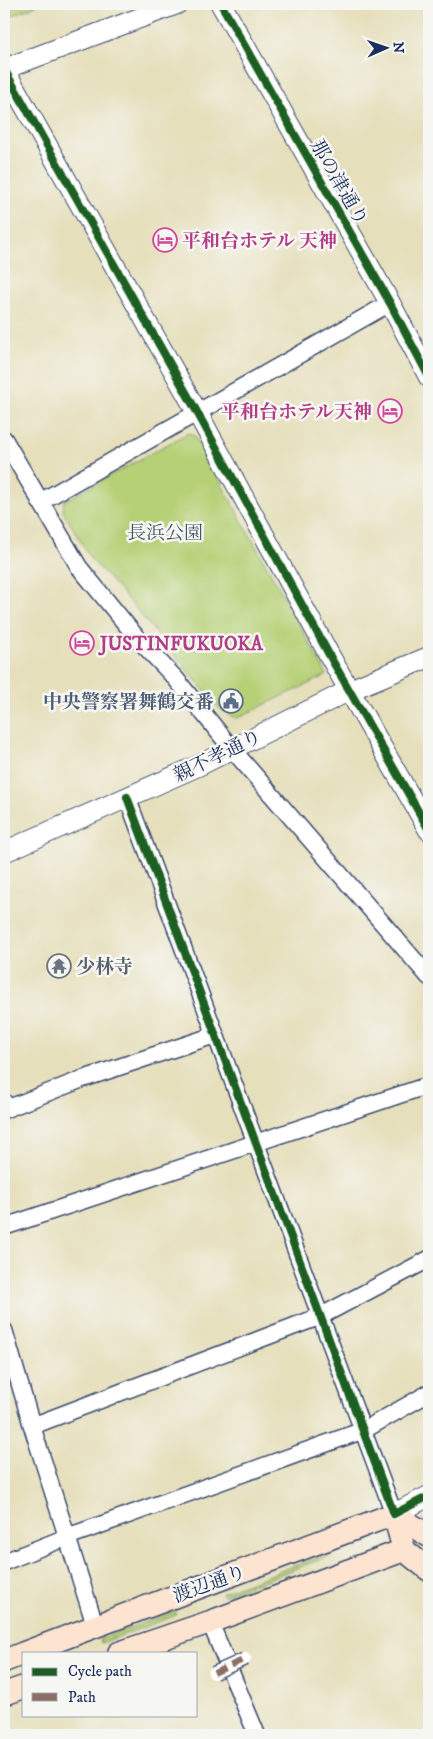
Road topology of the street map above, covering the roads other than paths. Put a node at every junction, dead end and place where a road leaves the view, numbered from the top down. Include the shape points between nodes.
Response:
1 (177, 4) edge
2 (221, 4) edge
3 (4, 69) edge
4 (390, 303) junction
5 (429, 376) edge
6 (197, 412) junction
7 (4, 440) edge
8 (40, 502) junction
9 (429, 656) edge
10 (350, 690) junction
11 (232, 749) junction
12 (126, 797) junction
13 (429, 830) edge
14 (4, 852) edge
15 (429, 976) edge
16 (215, 1035) junction
17 (429, 1085) edge
18 (4, 1102) edge
19 (256, 1143) junction
20 (4, 1227) edge
21 (429, 1259) edge
22 (321, 1316) junction
23 (4, 1330) edge
24 (429, 1394) edge
25 (32, 1426) junction
26 (364, 1430) junction
27 (429, 1496) edge
28 (394, 1514) junction
29 (67, 1537) junction
30 (429, 1537) edge
31 (404, 1550) junction
32 (4, 1562) edge
33 (429, 1570) edge
34 (210, 1622) junction
35 (95, 1625) junction
36 (27, 1652) edge
37 (121, 1652) edge
38 (22, 1654) edge
39 (245, 1659) dead end
40 (4, 1661) edge
41 (214, 1673) dead end
42 (22, 1688) edge
43 (4, 1694) edge
44 (257, 1735) edge

1 - 3 street
2 - 4 street, 那の津通り
3 - 6 street
4 - 5 street, 那の津通り
4 - 6 street
6 - 8 street
6 - 10 street
7 - 8 street
8 - 11 street via 79,566
9 - 10 street, 親不孝通り
10 - 11 street, 親不孝通り
10 - 13 street
11 - 12 street, 親不孝通り
11 - 15 street
12 - 14 street, 親不孝通り
12 - 16 street
16 - 18 street via 80,1080 6,1109
16 - 19 street
17 - 19 street
19 - 20 street
19 - 22 street
21 - 22 street
22 - 25 street
22 - 26 street
23 - 25 street
24 - 26 street
25 - 29 street
26 - 28 street
26 - 29 street
27 - 28 street
28 - 30 main road
28 - 31 main road
28 - 35 main road, 渡辺通り
29 - 32 street
29 - 35 street
30 - 31 street
31 - 33 main road
31 - 34 main road, 渡辺通り
34 - 37 main road, 渡辺通り
34 - 44 street
35 - 36 main road, 渡辺通り
38 - 40 main road, 渡辺通り
39 - 41 street, bridge
42 - 43 main road

